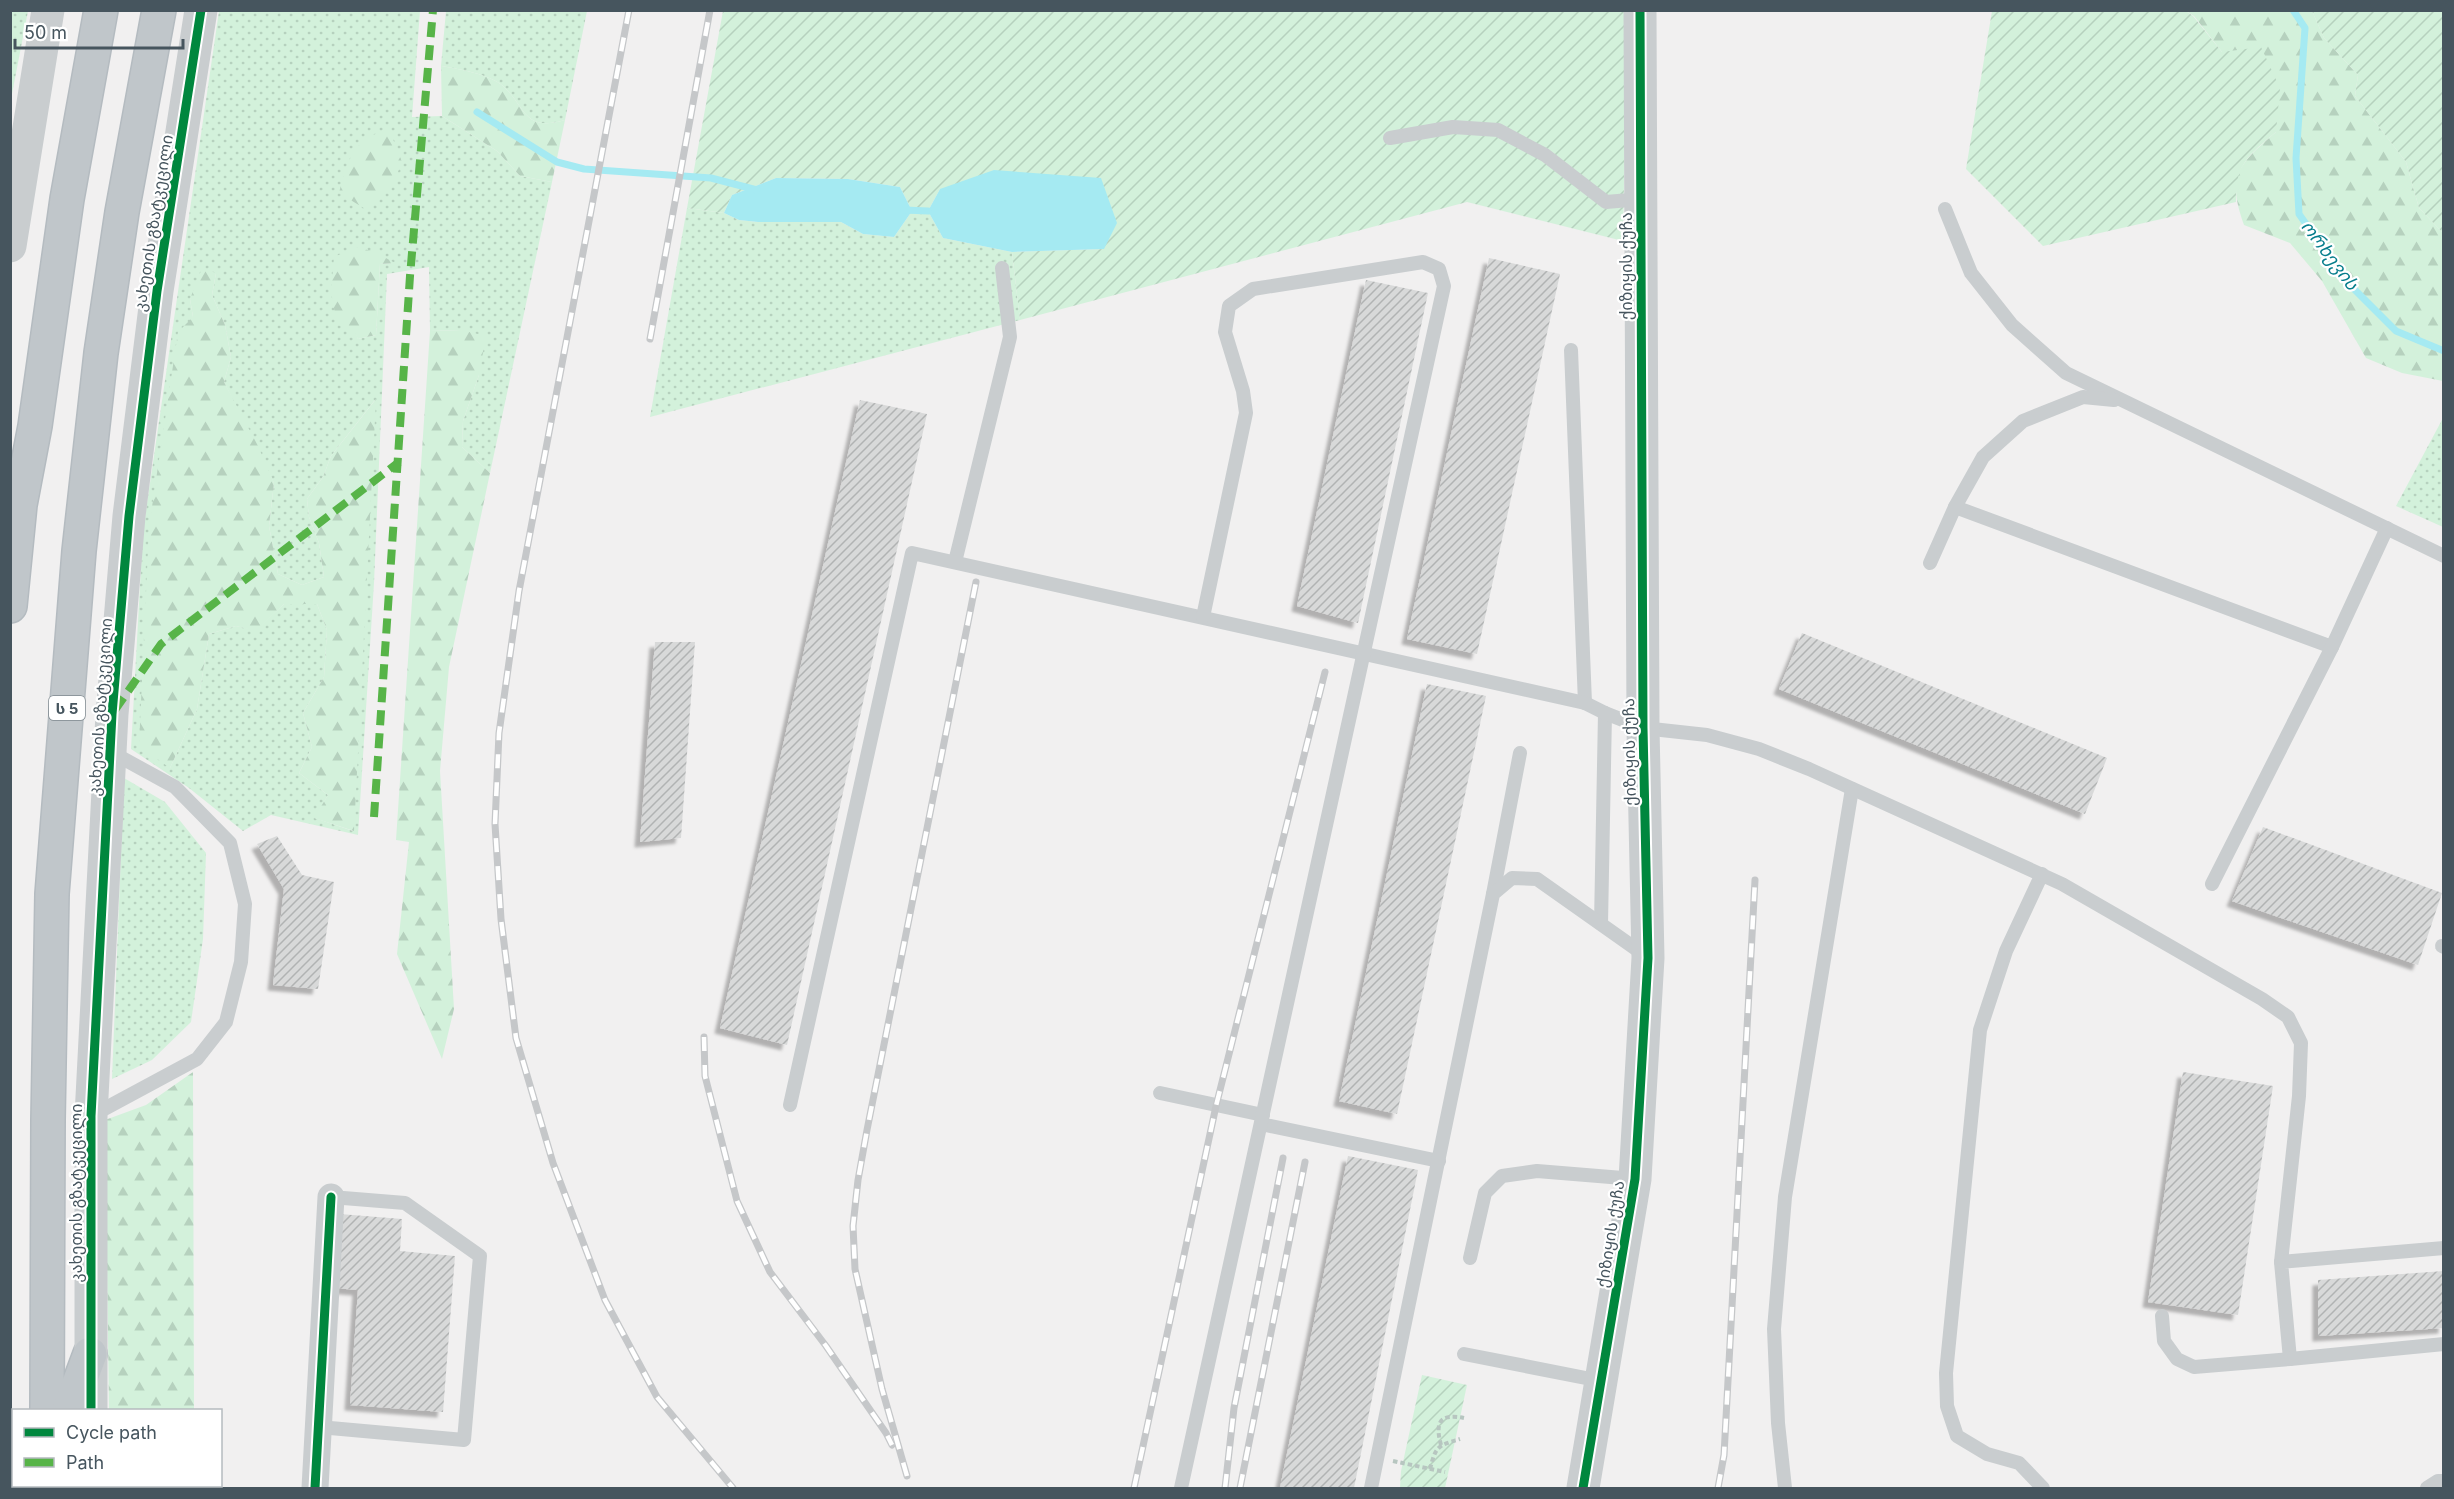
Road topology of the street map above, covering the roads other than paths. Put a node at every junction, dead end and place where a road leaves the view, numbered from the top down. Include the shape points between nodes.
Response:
1 (48, 10) edge
2 (100, 10) edge
3 (159, 10) edge
4 (201, 10) edge
5 (1640, 10) edge
6 (1390, 138) dead end
7 (1641, 199) junction
8 (1945, 209) dead end
9 (10, 246) edge
10 (1002, 268) dead end
11 (1571, 350) dead end
12 (2124, 401) junction
13 (1954, 507) junction
14 (15, 512) edge
15 (2387, 528) junction
16 (2444, 556) edge
17 (955, 562) junction
18 (1930, 563) dead end
19 (10, 606) edge
20 (1203, 617) junction
21 (2332, 646) junction
22 (1364, 653) junction
23 (1585, 703) junction
24 (1605, 713) junction
25 (1643, 728) junction
26 (111, 752) junction
27 (1520, 753) dead end
28 (1852, 789) junction
29 (2042, 874) junction
30 (2211, 884) dead end
31 (1493, 894) junction
32 (1601, 924) junction
33 (1648, 958) junction
34 (1160, 1093) dead end
35 (790, 1105) dead end
36 (91, 1116) junction
37 (1262, 1119) junction
38 (1439, 1161) junction
39 (1635, 1179) junction
40 (331, 1197) joint
41 (2444, 1248) edge
42 (1470, 1258) dead end
43 (2281, 1262) junction
44 (2162, 1316) dead end
45 (2444, 1344) edge
46 (90, 1354) junction
47 (1464, 1354) dead end
48 (2290, 1359) junction
49 (1601, 1381) junction
50 (46, 1409) edge
51 (69, 1409) edge
52 (91, 1409) edge
53 (319, 1427) junction
54 (2444, 1481) edge
55 (315, 1488) edge
56 (1181, 1488) edge
57 (1371, 1488) edge
58 (1583, 1488) edge
59 (1785, 1488) edge
60 (2043, 1488) edge
61 (2427, 1488) edge

1 - 9 street
2 - 14 highway via 67,199 35,426
3 - 50 highway, კახეთის გზატკეცილი / ს 5 via 120,224 79,551 52,894
4 - 26 street, კახეთის გზატკეცილი via 157,291 131,504
5 - 7 street, ქიზიყის ქუჩა
6 - 7 lane via 1453,127 1498,130 1545,155 1606,202
7 - 25 street, ქიზიყის ქუჩა
8 - 12 lane via 1971,273 2012,325 2066,373
10 - 17 lane via 1010,337
11 - 23 lane
12 - 13 lane via 2083,397 2023,421 1983,457
12 - 15 lane
13 - 18 lane
13 - 21 lane
14 - 19 highway
15 - 16 lane
15 - 21 lane
17 - 20 lane
17 - 35 lane via 912,553
20 - 22 lane
20 - 22 lane via 1246,413 1244,391 1225,332 1229,306 1253,290 1423,262 1439,269 1444,286
21 - 30 lane
22 - 23 lane
22 - 37 lane
23 - 24 lane
24 - 25 lane
24 - 32 lane
25 - 28 lane via 1707,735 1758,749
25 - 33 street, ქიზიყის ქუჩა
26 - 36 street, კახეთის გზატკეცილი
26 - 36 lane via 175,787 230,843 245,904 241,962 226,1022 197,1059
27 - 31 lane
28 - 29 lane
28 - 59 lane via 1785,1197 1774,1329
29 - 43 lane via 2288,1017 2301,1043 2300,1096
29 - 60 lane via 2006,951 1980,1030 1946,1373 1947,1406 1957,1436 1987,1454 2019,1463
31 - 32 lane via 1512,878 1537,879
31 - 38 lane
32 - 33 lane
33 - 39 street, ქიზიყის ქუჩა
34 - 37 lane
36 - 46 street, კახეთის გზატკეცილი
37 - 38 lane
37 - 56 lane
38 - 57 lane
39 - 42 lane via 1537,1171 1502,1176 1485,1193
39 - 49 street, ქიზიყის ქუჩა
40 - 53 street
40 - 53 lane via 405,1203 480,1256 464,1440
41 - 43 lane
43 - 48 lane
44 - 48 lane via 2164,1341 2177,1359 2194,1367
45 - 48 lane
46 - 51 highway
46 - 52 street, კახეთის გზატკეცილი
47 - 49 lane
49 - 58 street, ქიზიყის ქუჩა
53 - 55 street
54 - 61 lane

